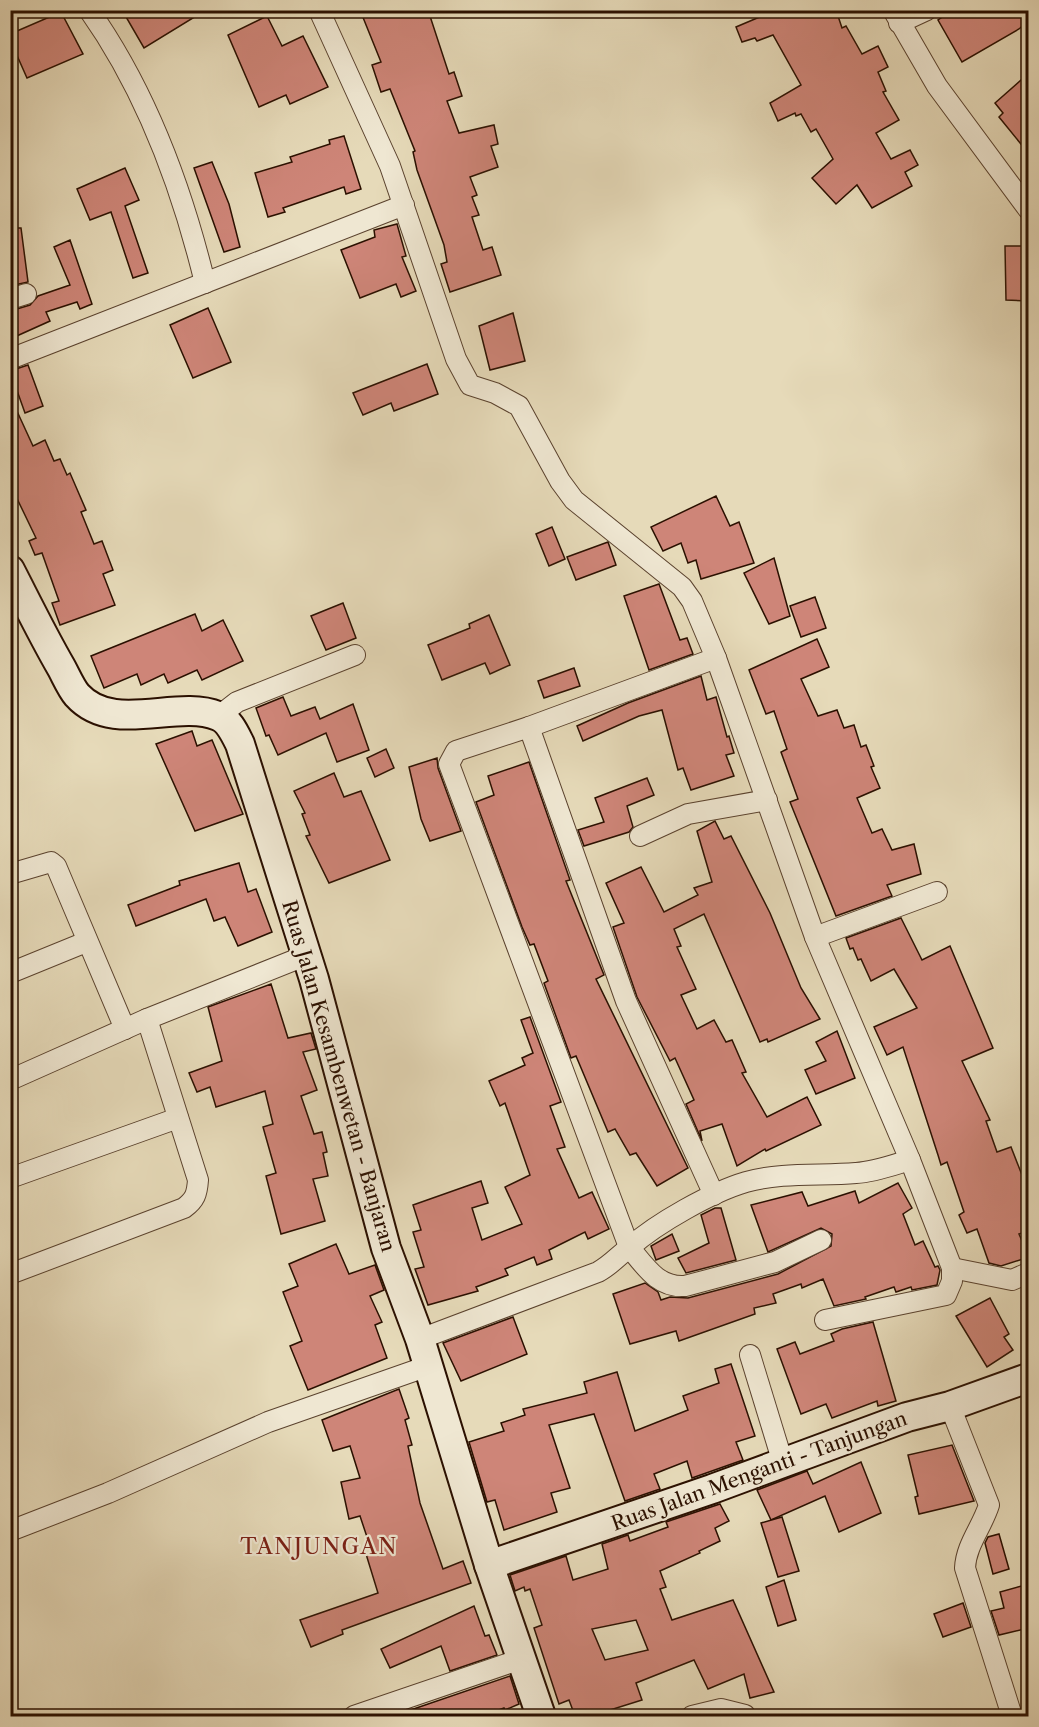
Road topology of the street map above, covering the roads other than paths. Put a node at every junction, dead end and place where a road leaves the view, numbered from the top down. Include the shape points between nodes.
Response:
1 (89, 10) edge
2 (319, 10) edge
3 (927, 10) edge
4 (896, 17) edge
5 (404, 205) junction
6 (1029, 209) edge
7 (205, 283) junction
8 (10, 359) edge
9 (10, 570) edge
10 (355, 655) dead end
11 (716, 658) junction
12 (219, 716) junction
13 (530, 727) junction
14 (766, 800) junction
15 (640, 836) dead end
16 (10, 873) edge
17 (937, 892) dead end
18 (815, 937) junction
19 (86, 942) junction
20 (307, 955) junction
21 (10, 973) edge
22 (147, 1019) junction
23 (125, 1029) junction
24 (10, 1080) edge
25 (178, 1118) junction
26 (910, 1160) junction
27 (10, 1178) edge
28 (714, 1195) junction
29 (821, 1240) dead end
30 (629, 1247) junction
31 (952, 1268) junction
32 (1029, 1273) edge
33 (10, 1274) edge
34 (825, 1320) dead end
35 (420, 1339) junction
36 (750, 1355) dead end
37 (428, 1366) junction
38 (1029, 1378) edge
39 (950, 1406) junction
40 (783, 1463) junction
41 (10, 1532) edge
42 (489, 1565) junction
43 (521, 1659) junction
44 (745, 1715) dead end
45 (354, 1716) edge
46 (541, 1716) edge
47 (692, 1716) edge
48 (1012, 1716) edge

1 - 7 street via 130,78 164,152 190,222
2 - 5 street
3 - 4 street
4 - 6 street via 937,86
5 - 7 street
5 - 11 street via 456,359 470,385 502,395 519,406 574,500 682,587
7 - 8 street
9 - 12 main road via 77,695 95,707 121,715 199,712
10 - 12 street via 237,702
11 - 13 street
11 - 14 street
12 - 20 main road, Ruas Jalan Kesambenwetan - Banjaran via 232,728 240,744
13 - 28 street via 627,1001
13 - 30 street via 456,752 449,765
14 - 15 street via 688,814
14 - 18 street
16 - 19 street via 41,862 56,866
17 - 18 street
18 - 26 street
19 - 21 street
19 - 23 street
20 - 22 street
20 - 35 main road, Ruas Jalan Kesambenwetan - Banjaran via 386,1248
22 - 23 street
22 - 25 street
23 - 24 street
25 - 27 street
25 - 33 street via 198,1180 192,1202
26 - 28 street via 859,1173 782,1176 746,1182
26 - 31 street
28 - 30 street
29 - 30 street via 775,1262 671,1287 661,1282
30 - 35 street via 612,1265 581,1280
31 - 32 street via 1012,1280
31 - 34 street via 946,1295
35 - 37 main road, Ruas Jalan Kesambenwetan - Banjaran
36 - 40 street
37 - 41 street via 268,1422
37 - 42 main road, Ruas Jalan Kesambenwetan - Banjaran
38 - 39 main road, Ruas Jalan Menganti - Tanjungan
39 - 40 main road, Ruas Jalan Menganti - Tanjungan via 907,1417
39 - 48 street via 989,1504 985,1520 965,1555 965,1568
40 - 42 main road, Ruas Jalan Menganti - Tanjungan
42 - 43 main road, Ruas Jalan Kesambenwetan - Banjaran
43 - 45 street
43 - 46 main road, Ruas Jalan Kesambenwetan - Banjaran
44 - 47 street via 722,1709

